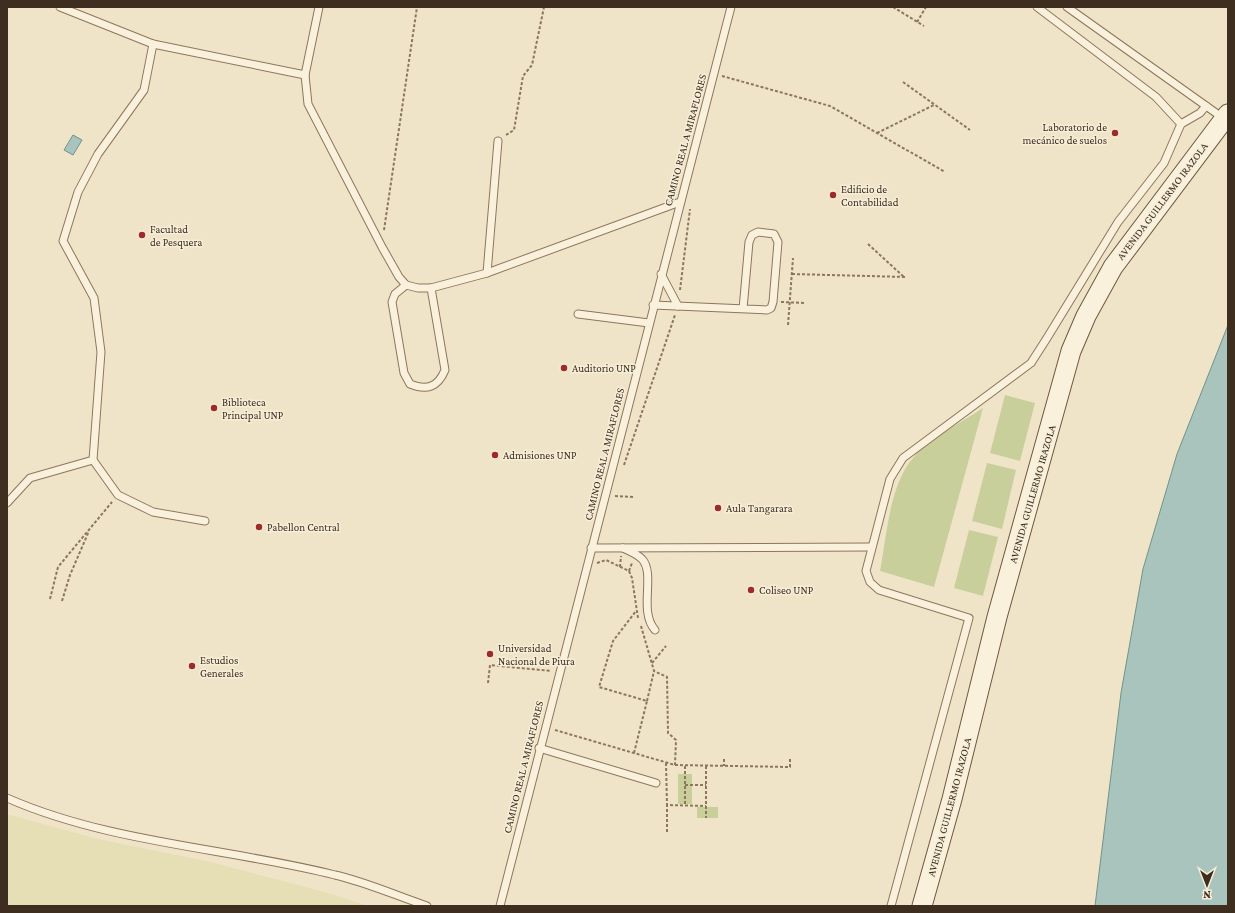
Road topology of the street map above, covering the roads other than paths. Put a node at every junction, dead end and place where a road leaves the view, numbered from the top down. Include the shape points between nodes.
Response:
1 (60, 7) edge
2 (319, 7) edge
3 (731, 7) edge
4 (1037, 7) edge
5 (1067, 7) edge
6 (153, 44) junction
7 (305, 75) junction
8 (1206, 106) junction
9 (1227, 115) edge
10 (1181, 124) junction
11 (498, 140) road end
12 (680, 202) junction
13 (487, 273) junction
14 (661, 274) junction
15 (406, 285) junction
16 (431, 288) junction
17 (653, 305) junction
18 (678, 306) junction
19 (743, 309) junction
20 (578, 314) dead end
21 (649, 323) junction
22 (93, 460) junction
23 (7, 503) edge
24 (205, 521) dead end
25 (621, 547) junction
26 (871, 547) junction
27 (591, 548) junction
28 (655, 630) dead end
29 (539, 748) junction
30 (656, 783) dead end
31 (7, 798) edge
32 (427, 906) edge
33 (500, 906) edge
34 (891, 906) edge
35 (922, 906) edge

1 - 6 lane
2 - 7 lane
3 - 12 lane, CAMINO REAL A MIRAFLORES
4 - 10 lane via 1156,97
5 - 8 lane
6 - 7 lane
6 - 22 lane via 144,90 98,154 78,192 63,240 94,298 101,352
7 - 15 lane via 308,104 382,247
8 - 9 lane
8 - 10 lane via 1200,113
9 - 35 main road, AVENIDA GUILLERMO IRAZOLA via 1113,267 1086,316 1072,351 997,617 952,799
10 - 26 lane via 1164,163 1118,222 1031,363 903,458 890,479
11 - 13 lane
12 - 13 lane
12 - 14 lane, CAMINO REAL A MIRAFLORES
13 - 16 lane
14 - 17 lane, CAMINO REAL A MIRAFLORES
14 - 18 lane
15 - 16 lane
15 - 16 lane via 395,294 392,302 404,373 410,384 420,388 431,386 441,380 445,370
17 - 18 lane
17 - 21 lane, CAMINO REAL A MIRAFLORES
18 - 19 lane
19 - 19 lane via 771,308 778,242 774,234 758,232 752,235 749,242
20 - 21 lane
21 - 27 lane, CAMINO REAL A MIRAFLORES
22 - 23 lane via 30,478
22 - 24 lane via 118,495 153,512
25 - 26 lane
25 - 27 lane
25 - 28 lane via 637,554 643,560 647,579 647,617
26 - 34 lane via 866,571 870,582 879,590 969,618
27 - 29 lane, CAMINO REAL A MIRAFLORES
29 - 30 lane
29 - 33 lane, CAMINO REAL A MIRAFLORES
31 - 32 lane via 32,809 104,829 336,875

